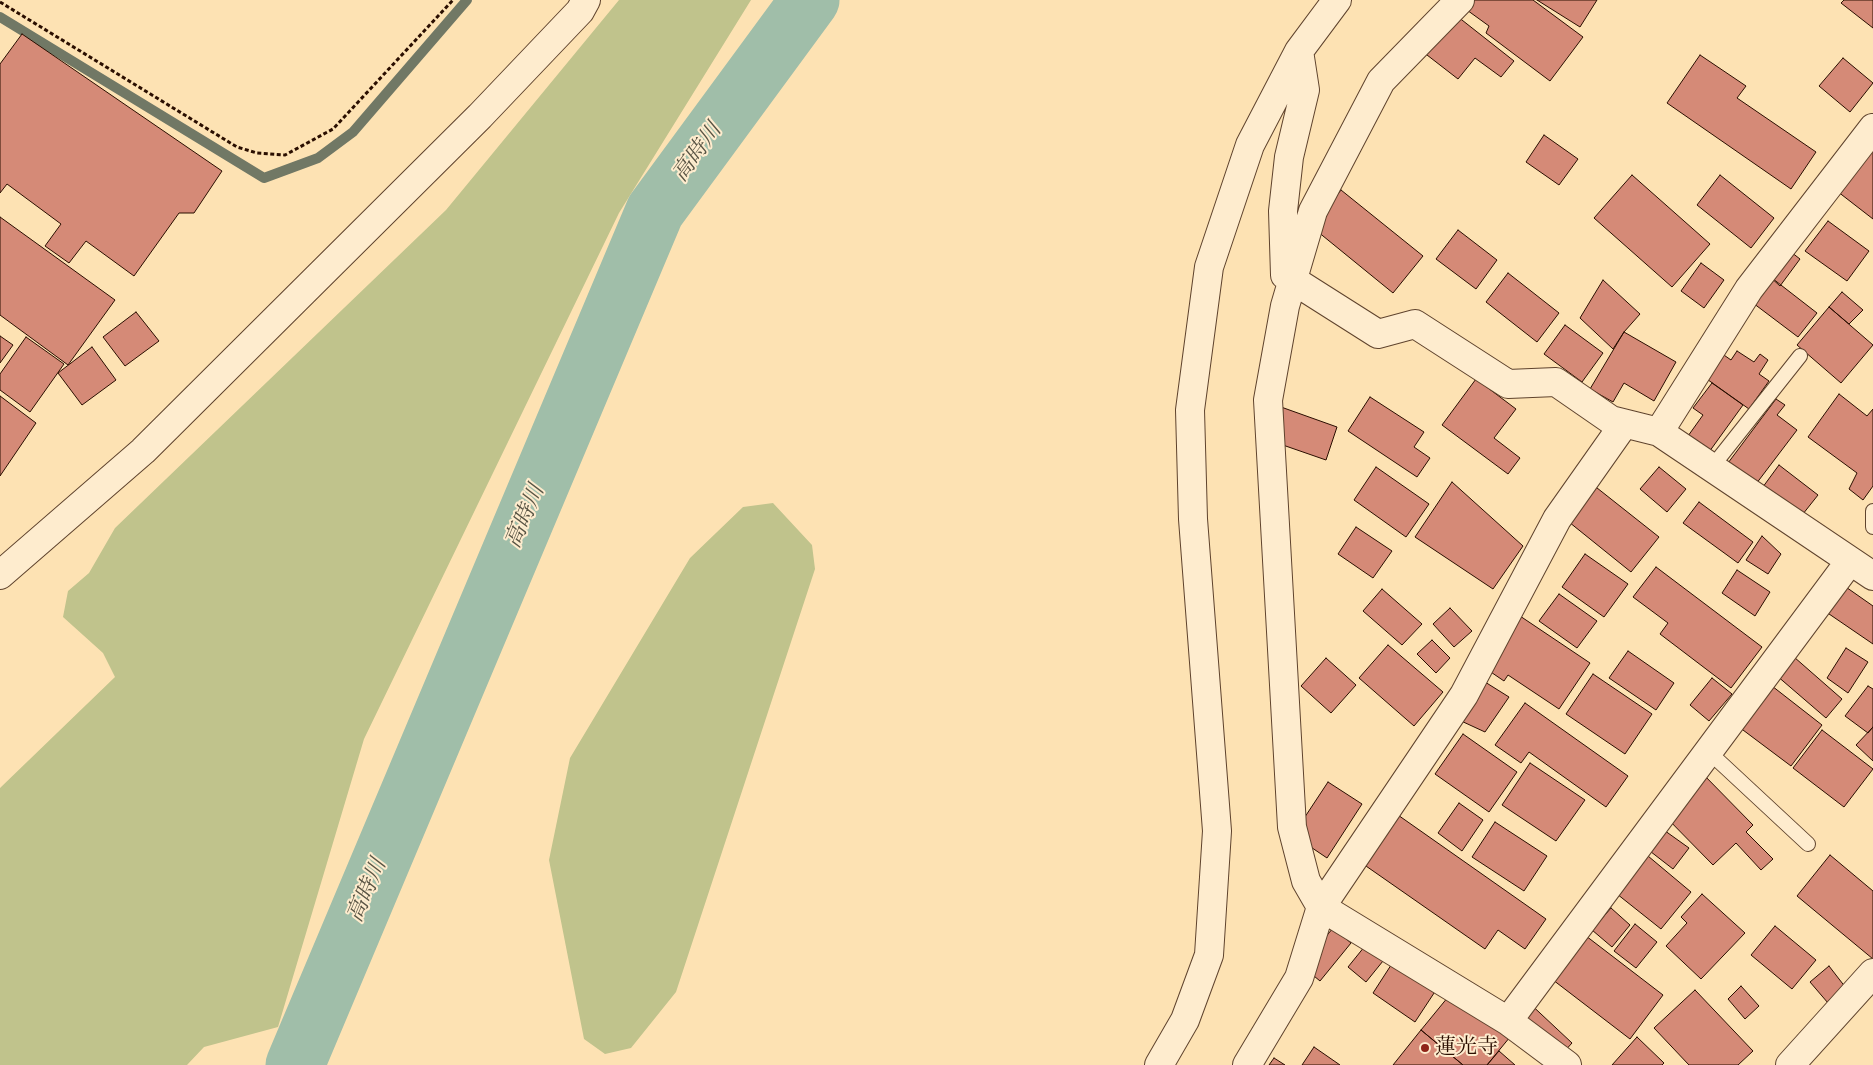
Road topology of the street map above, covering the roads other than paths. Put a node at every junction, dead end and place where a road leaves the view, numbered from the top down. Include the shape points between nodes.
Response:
1 (586, 0) edge
2 (1337, 0) edge
3 (1460, 0) edge
4 (1299, 51) junction
5 (1873, 128) edge
6 (1293, 280) junction
7 (1800, 356) dead end
8 (1624, 424) junction
9 (1659, 432) junction
10 (1712, 467) junction
11 (1873, 511) edge
12 (1873, 527) edge
13 (1850, 561) junction
14 (0, 575) edge
15 (1873, 576) edge
16 (1709, 752) junction
17 (1808, 844) dead end
18 (1321, 907) junction
19 (1873, 973) edge
20 (1508, 1021) junction
21 (1159, 1065) edge
22 (1247, 1065) edge
23 (1567, 1065) edge
24 (1790, 1065) edge

1 - 14 street via 580,11 480,116 143,451
2 - 4 street
3 - 6 street via 1381,81 1313,211
4 - 6 street via 1305,90 1289,157 1283,211 1285,275
4 - 21 street via 1250,145 1209,267 1190,410 1193,519 1216,840 1209,955 1185,1020
5 - 9 street via 1749,289
6 - 8 street via 1378,334 1415,324 1508,384 1556,382 1611,420
6 - 18 street via 1285,306 1268,400 1292,827 1306,881
7 - 10 lane
8 - 9 street
8 - 18 street via 1557,519 1464,695
9 - 10 street
10 - 13 street
11 - 12 lane
13 - 15 street
13 - 16 street
16 - 17 lane
16 - 20 street
18 - 20 street
18 - 22 street via 1299,978
19 - 24 street
20 - 23 street

